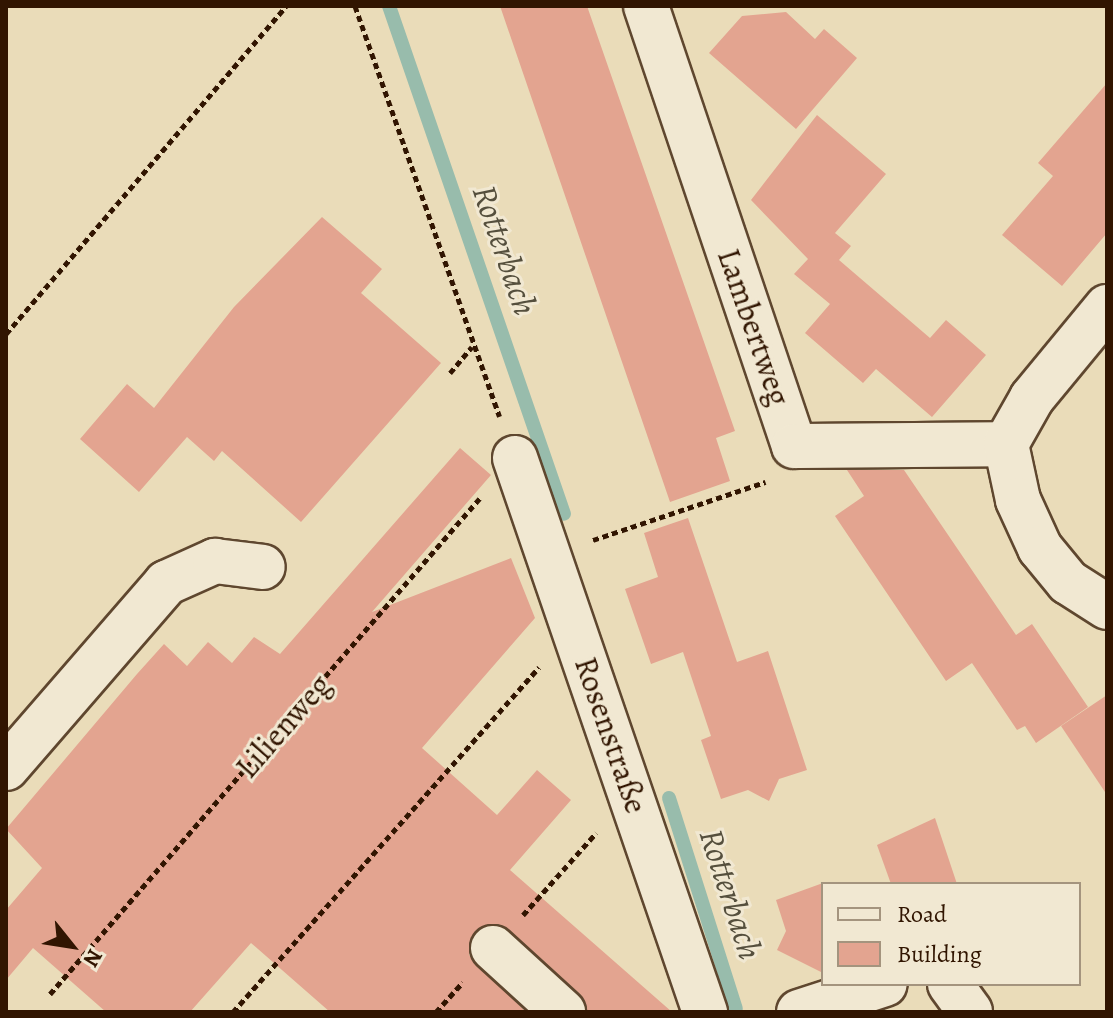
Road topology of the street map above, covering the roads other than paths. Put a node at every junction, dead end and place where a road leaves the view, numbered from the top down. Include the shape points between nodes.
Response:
1 (646, 6) edge
2 (1107, 307) edge
3 (1006, 444) junction
4 (515, 458) road end
5 (263, 567) dead end
6 (1107, 607) edge
7 (6, 768) edge
8 (493, 948) road end
9 (879, 986) edge
10 (951, 986) edge
11 (563, 1012) edge
12 (705, 1012) edge
13 (799, 1012) edge
14 (970, 1012) edge

1 - 3 street, Lambertweg via 794,446
2 - 3 street via 1032,398
3 - 6 street via 1018,500 1040,548 1068,582
4 - 12 street, Rosenstraße
5 - 7 street via 215,561 166,583
8 - 11 street
9 - 13 street
10 - 14 street

